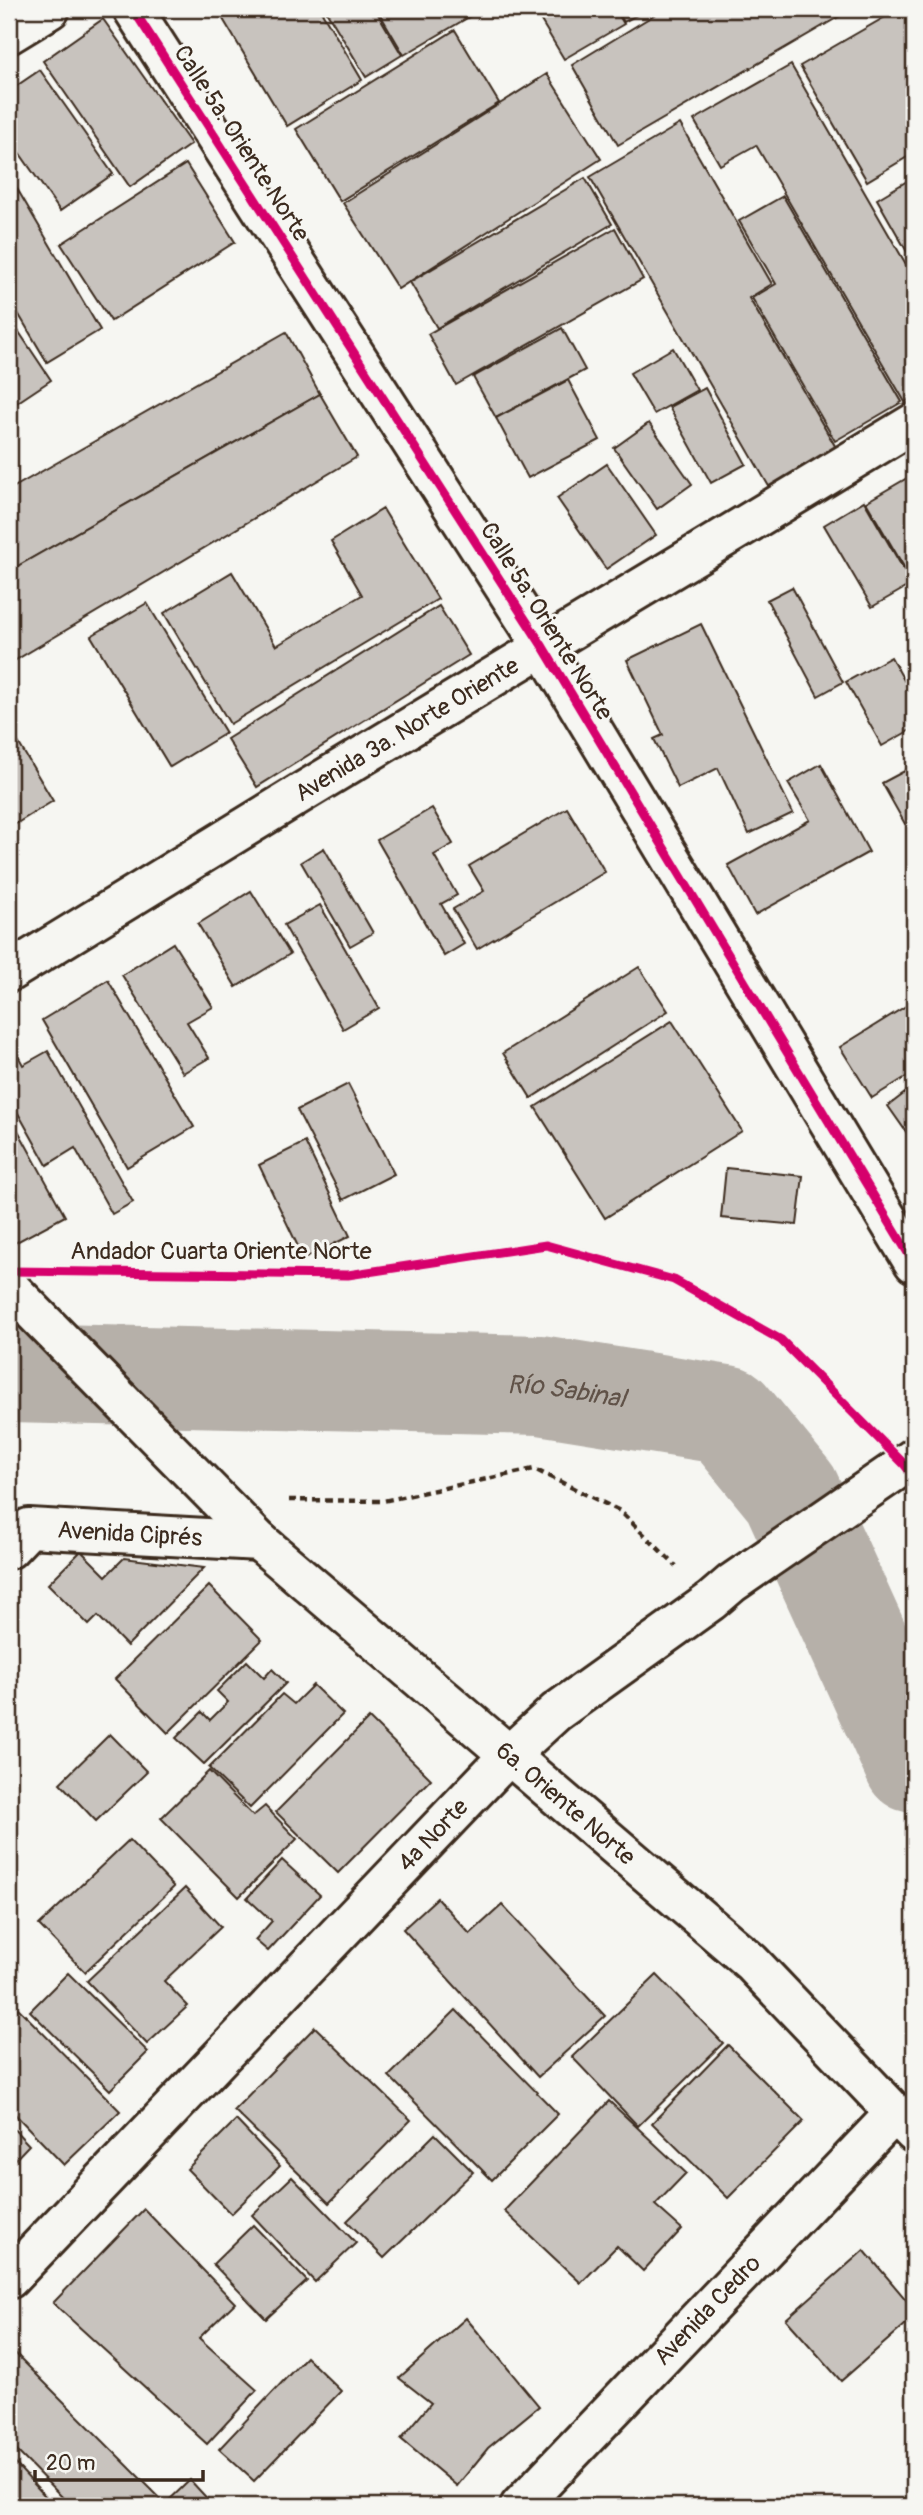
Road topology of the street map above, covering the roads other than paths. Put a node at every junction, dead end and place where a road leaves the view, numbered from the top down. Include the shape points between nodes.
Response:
1 (50, 9) edge
2 (133, 9) edge
3 (9, 34) edge
4 (914, 424) edge
5 (543, 647) junction
6 (9, 972) edge
7 (914, 1262) edge
8 (13, 1292) edge
9 (900, 1468) edge
10 (259, 1541) junction
11 (9, 1549) edge
12 (509, 1756) junction
13 (904, 2123) edge
14 (9, 2279) edge
15 (520, 2506) edge

1 - 3 street
2 - 5 street, Calle 5a. Oriente Norte
4 - 5 street, Avenida 3a. Norte Oriente
5 - 6 street, Avenida 3a. Norte Oriente
5 - 7 street, Calle 5a. Oriente Norte
8 - 10 street, 6a. Oriente Norte
9 - 12 street, 4a Norte via 556,1712
10 - 11 street, Avenida Ciprés via 29,1528
10 - 12 street, 6a. Oriente Norte
12 - 13 street, 6a. Oriente Norte via 751,1962
12 - 14 street, 4a Norte
13 - 15 street, Avenida Cedro

